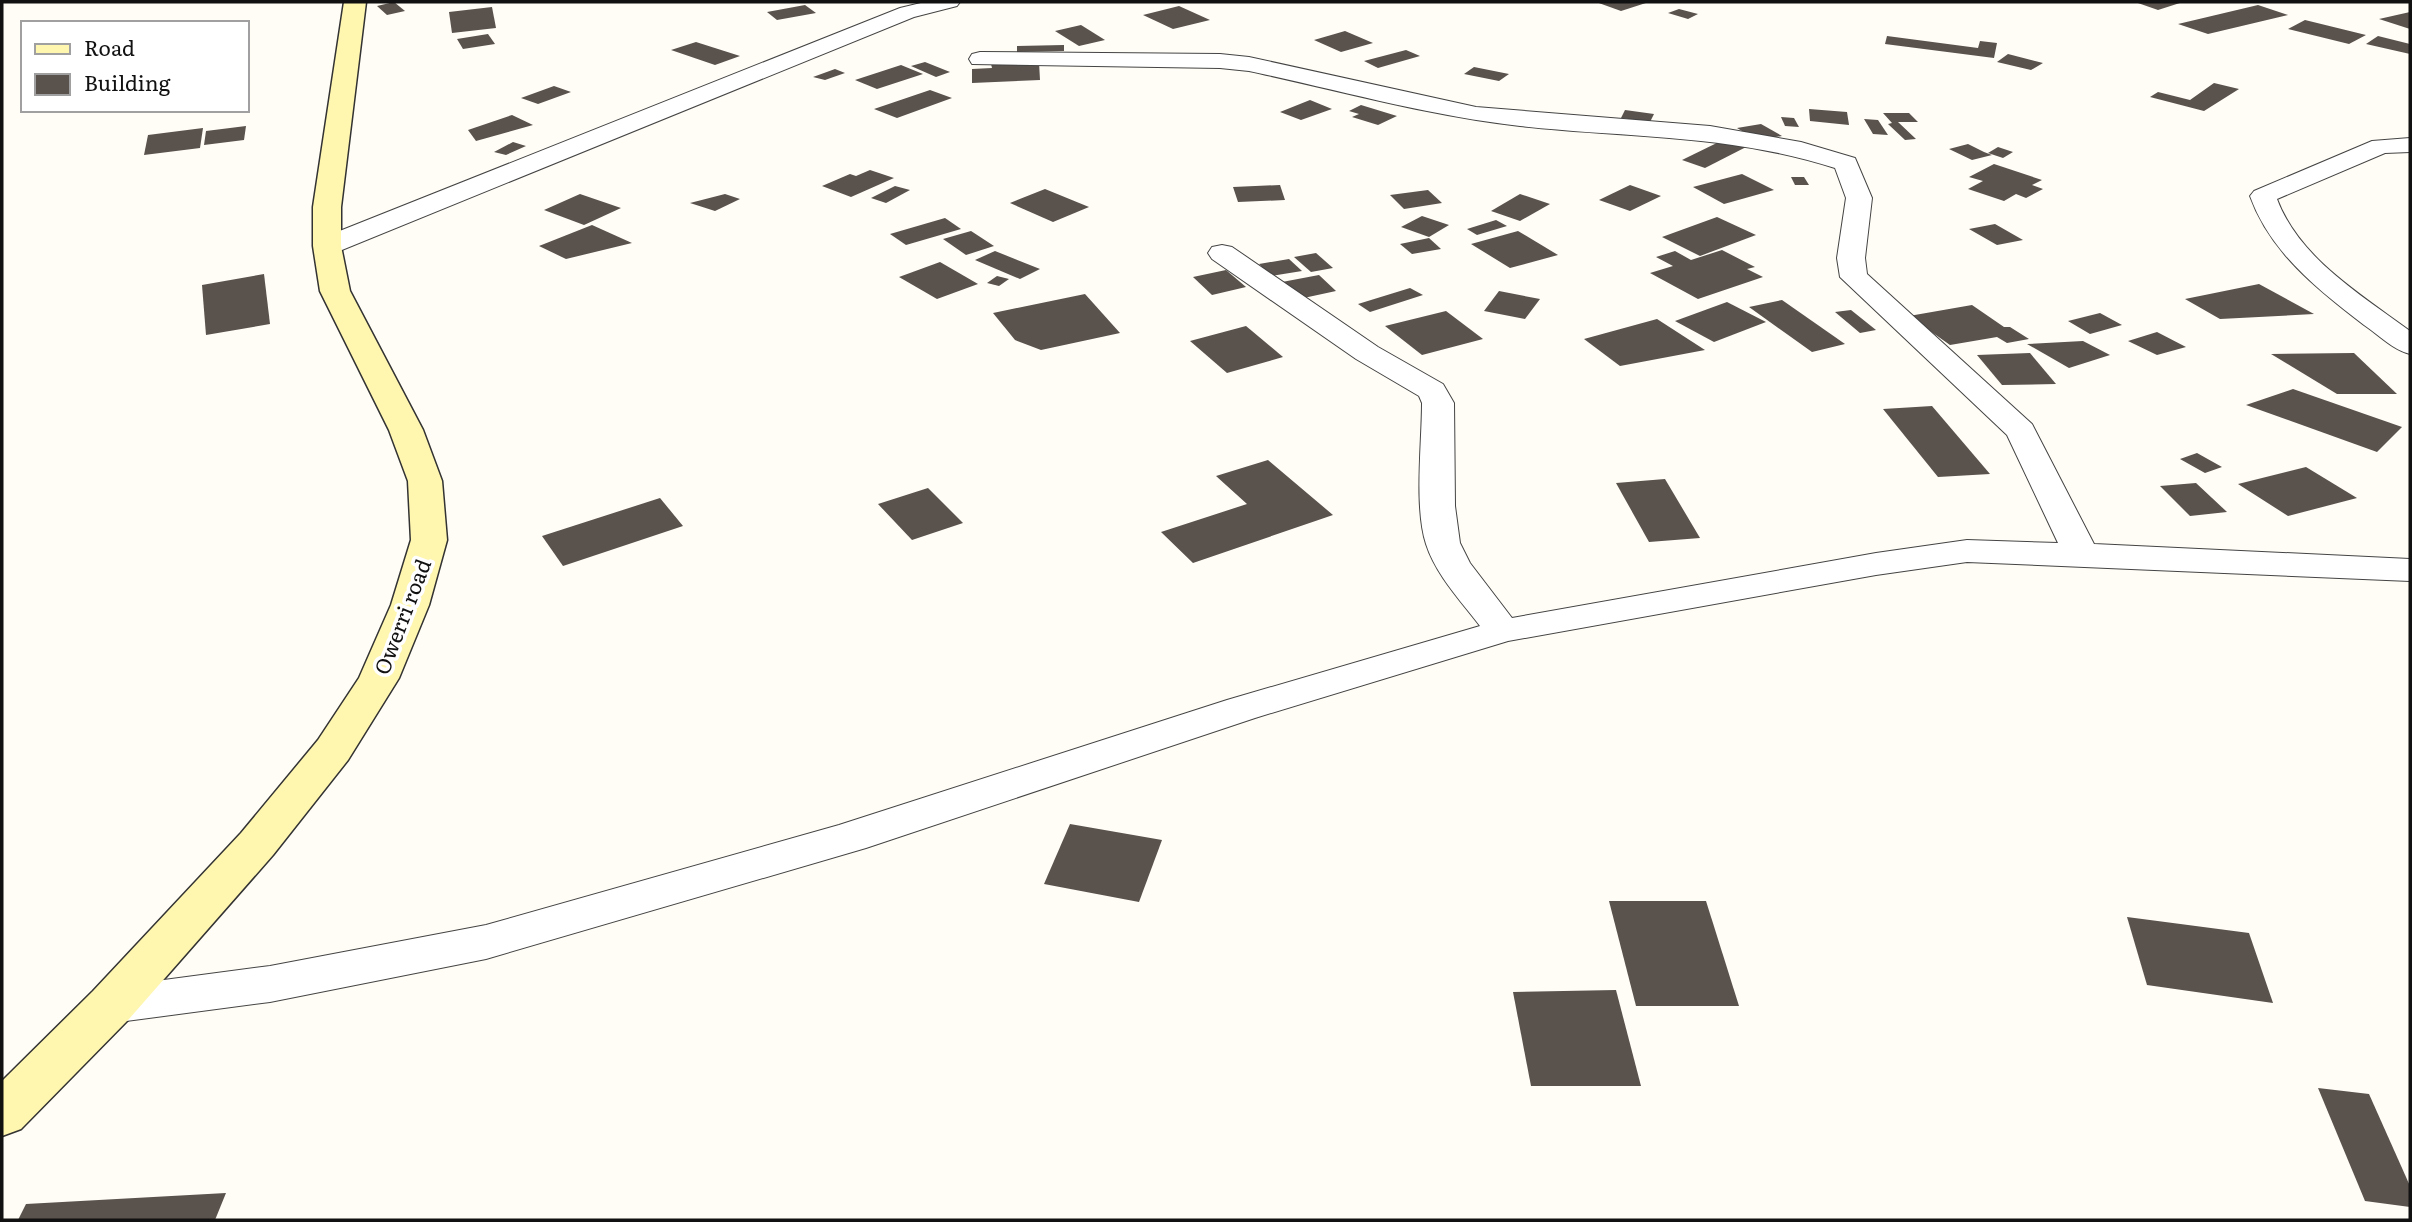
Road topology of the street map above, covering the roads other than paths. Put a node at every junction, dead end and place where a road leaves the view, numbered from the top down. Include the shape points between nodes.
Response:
1 (355, 2) edge
2 (950, 2) edge
3 (980, 59) dead end
4 (2410, 145) edge
5 (327, 246) junction
6 (1222, 253) dead end
7 (2410, 345) edge
8 (2081, 554) junction
9 (2410, 570) edge
10 (1503, 631) junction
11 (111, 1005) junction
12 (2, 1114) edge

1 - 5 main road, Owerri road via 327,207
2 - 5 street via 907,12
3 - 8 street via 1249,64 1475,114 1721,134 1789,145 1846,163 1859,198 1851,258 1854,277 2021,431
4 - 7 street via 2381,146 2263,195 2266,213 2307,264
5 - 11 main road, Owerri road via 335,291 406,430 425,481 429,540 410,605 379,678 333,750 257,844
6 - 10 street via 1367,353 1432,391 1438,403 1438,506 1443,543 1453,565
8 - 9 street
8 - 10 street via 1967,551
10 - 11 street via 1241,709 851,836 486,942 270,984
11 - 12 main road, Owerri road

